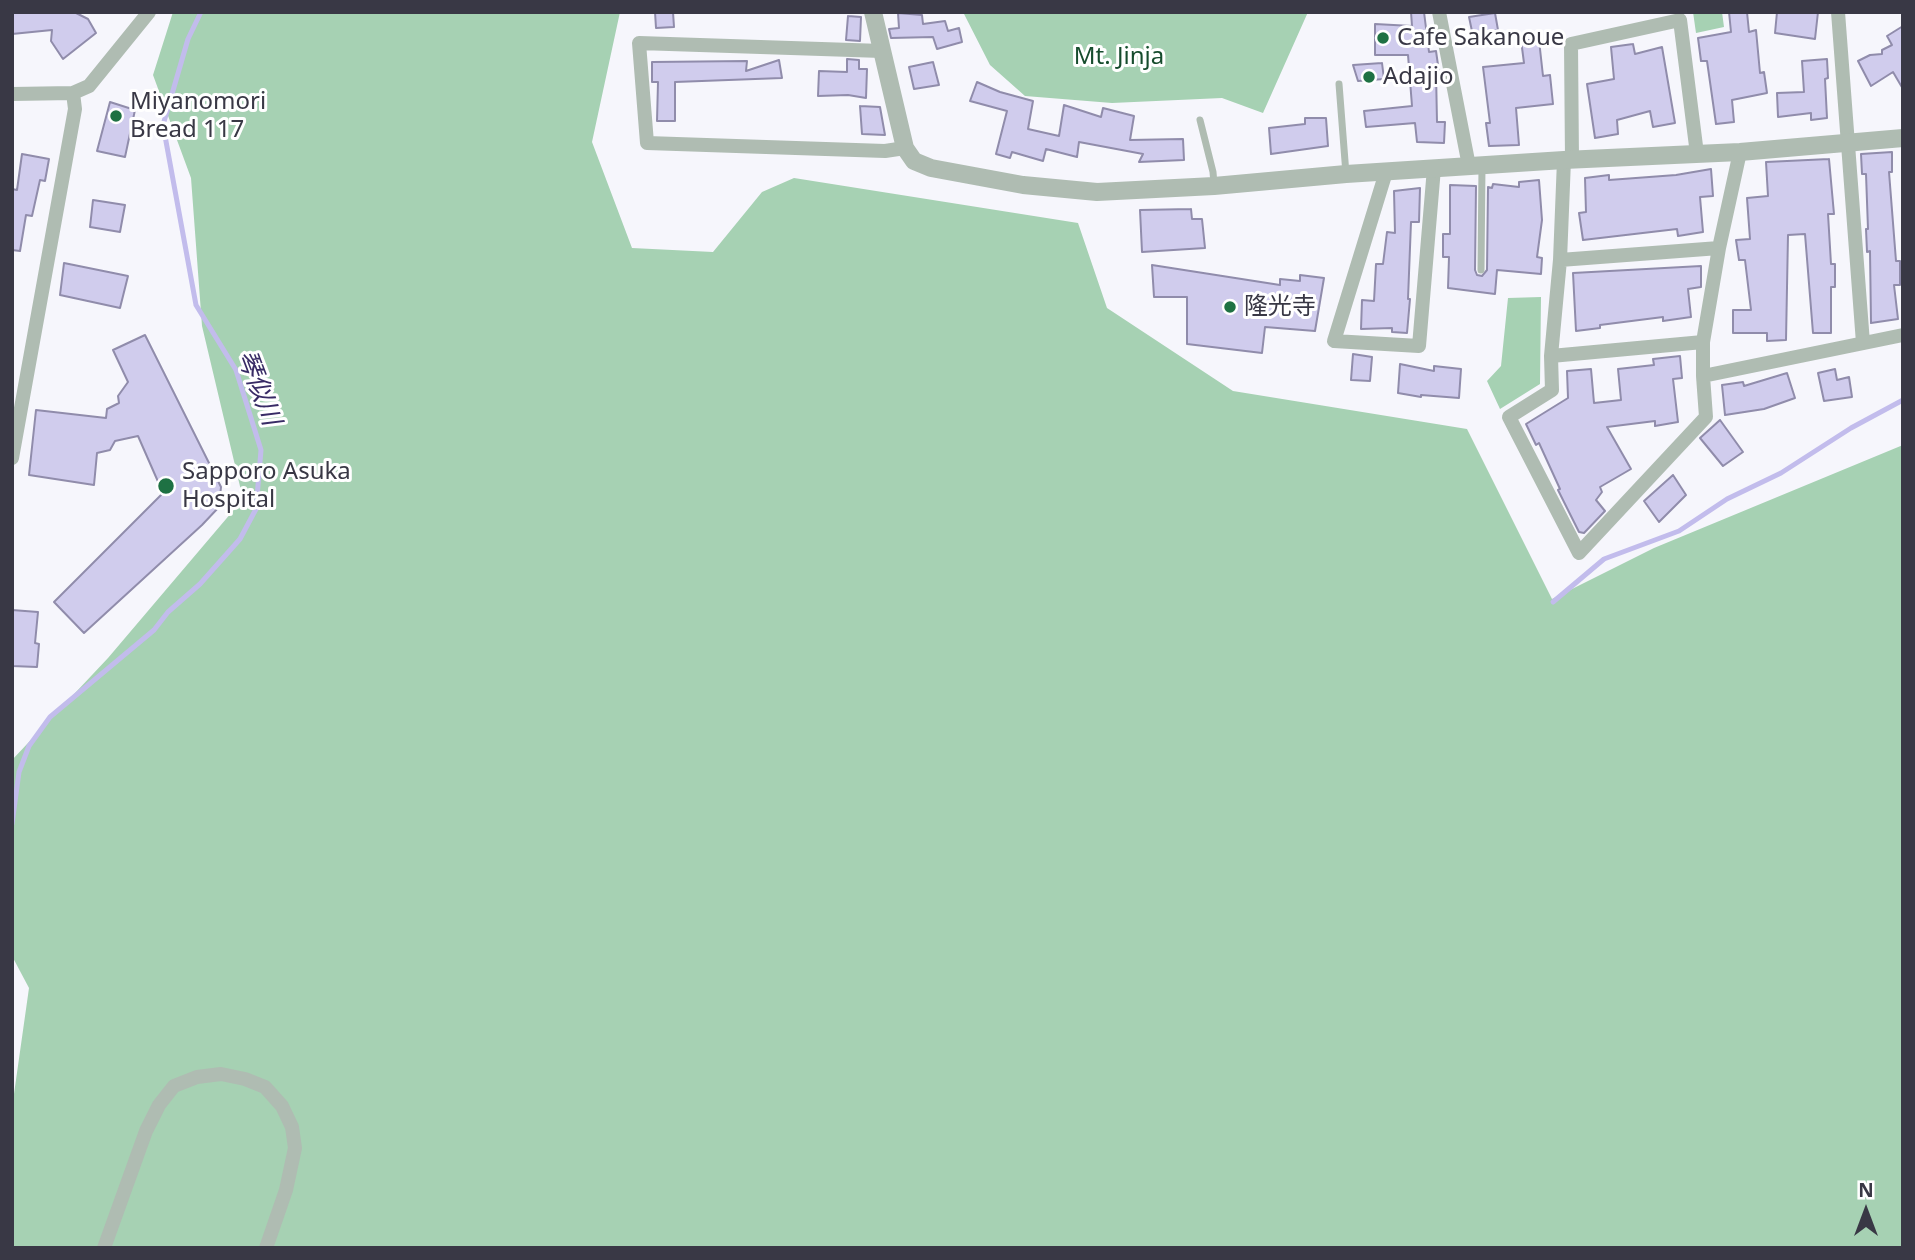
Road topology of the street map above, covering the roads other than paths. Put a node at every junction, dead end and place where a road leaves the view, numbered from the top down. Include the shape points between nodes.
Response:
1 (149, 12) edge
2 (873, 12) edge
3 (1439, 12) edge
4 (1839, 12) edge
5 (882, 51) junction
6 (1339, 84) dead end
7 (73, 93) junction
8 (12, 94) edge
9 (1200, 120) dead end
10 (1903, 138) edge
11 (1850, 143) junction
12 (905, 148) junction
13 (1740, 152) junction
14 (1697, 154) junction
15 (1568, 160) junction
16 (1476, 165) junction
17 (1434, 168) junction
18 (1386, 172) junction
19 (1346, 174) junction
20 (1214, 186) junction
21 (1719, 248) junction
22 (1560, 260) junction
23 (1481, 270) dead end
24 (1903, 335) edge
25 (1703, 342) junction
26 (1863, 342) junction
27 (1551, 356) junction
28 (1703, 376) junction
29 (12, 458) edge
30 (104, 1248) edge
31 (266, 1248) edge

1 - 7 street via 89,86
2 - 5 street
3 - 16 street
4 - 11 street
5 - 12 street
5 - 12 street via 639,43 647,143
6 - 19 lane
7 - 8 street
7 - 29 street via 75,109
9 - 20 lane
10 - 11 street
11 - 13 street
11 - 26 street
12 - 20 street via 914,161 931,167 1023,185 1097,192
13 - 14 street
13 - 21 street
14 - 15 street
14 - 15 street via 1680,20 1571,44
15 - 16 street
15 - 22 street
16 - 17 street
16 - 23 lane
17 - 18 street
17 - 18 street via 1419,346 1334,341
18 - 19 street
19 - 20 street
21 - 22 street
21 - 25 street
22 - 27 street
24 - 26 street
25 - 27 street
25 - 28 street
26 - 28 street
27 - 28 street via 1552,390 1509,417 1579,553 1706,417
30 - 31 street via 159,1105 174,1086 197,1076 221,1074 265,1087 292,1127 295,1148 286,1190

